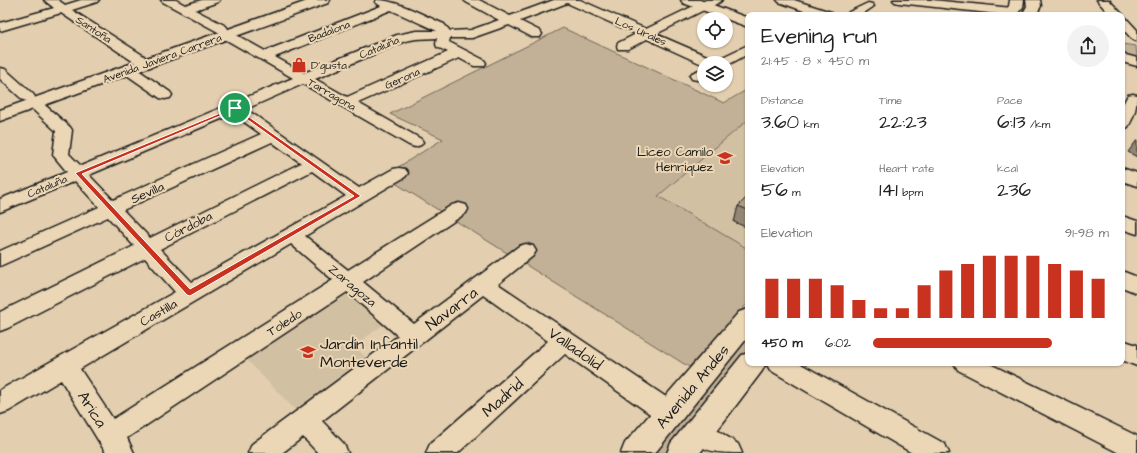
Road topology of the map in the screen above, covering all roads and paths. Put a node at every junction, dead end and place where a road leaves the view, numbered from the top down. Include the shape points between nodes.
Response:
1 (50, 0) edge
2 (93, 0) edge
3 (167, 0) edge
4 (214, 0) edge
5 (306, 0) edge
6 (323, 0) edge
7 (377, 0) edge
8 (474, 0) edge
9 (565, 0) edge
10 (570, 0) edge
11 (716, 0) edge
12 (783, 0) edge
13 (899, 0) edge
14 (1033, 0) edge
15 (1103, 0) edge
16 (801, 2) edge
17 (690, 4) edge
18 (392, 6) junction
19 (868, 6) dead end
20 (63, 9) junction
21 (185, 9) junction
22 (1013, 9) edge
23 (706, 12) edge
24 (821, 12) edge
25 (858, 12) edge
26 (1031, 12) edge
27 (1113, 12) edge
28 (511, 20) junction
29 (745, 22) edge
30 (733, 25) edge
31 (1125, 26) edge
32 (0, 27) edge
33 (745, 29) edge
34 (225, 32) junction
35 (646, 33) junction
36 (536, 34) dead end
37 (446, 35) junction
38 (1134, 42) edge
39 (623, 46) dead end
40 (745, 51) edge
41 (458, 53) junction
42 (265, 56) junction
43 (697, 56) edge
44 (733, 57) edge
45 (1125, 59) edge
46 (1137, 62) edge
47 (479, 63) dead end
48 (134, 64) junction
49 (0, 72) edge
50 (305, 79) junction
51 (165, 95) dead end
52 (1131, 97) edge
53 (31, 100) junction
54 (347, 103) junction
55 (235, 108) junction
56 (5, 111) edge
57 (1125, 115) edge
58 (273, 135) junction
59 (415, 142) dead end
60 (313, 164) junction
61 (1125, 165) edge
62 (1137, 170) edge
63 (78, 173) junction
64 (399, 173) dead end
65 (1125, 175) edge
66 (1137, 180) edge
67 (358, 196) junction
68 (0, 206) edge
69 (111, 209) junction
70 (459, 209) dead end
71 (1125, 223) edge
72 (1137, 228) edge
73 (292, 234) junction
74 (147, 247) junction
75 (526, 251) dead end
76 (0, 259) edge
77 (1125, 280) edge
78 (348, 281) junction
79 (483, 284) junction
80 (1137, 285) edge
81 (190, 293) junction
82 (0, 322) edge
83 (745, 323) edge
84 (414, 336) junction
85 (565, 340) junction
86 (1125, 350) edge
87 (1137, 356) edge
88 (65, 366) junction
89 (750, 366) edge
90 (783, 366) edge
91 (972, 366) edge
92 (0, 403) edge
93 (669, 413) junction
94 (304, 420) junction
95 (690, 442) edge
96 (116, 444) edge
97 (1137, 449) edge
98 (261, 453) edge
99 (335, 453) edge
100 (439, 453) edge
101 (636, 453) edge
102 (729, 453) edge
103 (936, 453) edge

1 - 20 street, Santoña
2 - 20 street
3 - 21 street, Tarragona
4 - 21 street
5 - 34 main road, Avenida Javiera Carrera
6 - 34 main road, Avenida Javiera Carrera via 244,28
7 - 18 street
8 - 28 street
9 - 28 street, Cataluña
10 - 35 street, Los Urales
11 - 17 street
12 - 16 street
13 - 22 street
14 - 26 main road via 1034,6
15 - 27 street
16 - 24 street
17 - 23 main road
17 - 29 main road
17 - 35 street
18 - 37 street via 437,25
18 - 42 street, Badalona
19 - 25 street
20 - 32 street
20 - 48 street, Santoña
21 - 34 street, Tarragona
28 - 36 street
28 - 37 street, Cataluña via 472,34
30 - 33 main road
31 - 38 street
34 - 42 street, Tarragona
34 - 48 main road, Avenida Javiera Carrera
34 - 48 main road, Avenida Javiera Carrera via 208,42
35 - 39 street
35 - 43 street, Los Urales
37 - 41 street via 442,38 442,44
37 - 50 street, Cataluña via 406,36
40 - 44 street
41 - 47 street
41 - 54 street, Gerona
42 - 50 street, Tarragona
45 - 46 street
48 - 51 street, Santoña
48 - 53 main road, Avenida Javiera Carrera
48 - 53 main road, Avenida Javiera Carrera via 47,91
49 - 53 street
50 - 54 street, Tarragona
50 - 55 street, Cataluña
52 - 57 street
53 - 56 main road
53 - 63 street via 64,130 61,155
54 - 59 street, Tarragona
55 - 58 street
55 - 63 street, Cataluña
58 - 60 street
58 - 69 street, Sevilla
60 - 67 street
60 - 74 street, Córdoba
61 - 62 main road
63 - 68 street, Cataluña
63 - 69 street
64 - 67 street, Castilla
65 - 66 main road
67 - 73 street, Castilla
69 - 74 street
69 - 76 street, Sevilla
70 - 78 street, Toledo
71 - 72 street
73 - 78 street, Zaragoza
73 - 81 street, Castilla
74 - 81 street
74 - 82 street, Córdoba
75 - 79 street, Navarra
77 - 80 street
78 - 84 street, Zaragoza
78 - 96 street, Toledo
79 - 84 street, Navarra
79 - 85 street, Valladolid
81 - 88 street, Castilla
83 - 93 main road, Avenida Andes
84 - 94 street, Navarra
85 - 93 street, Valladolid
85 - 100 street, Madrid
86 - 87 street
88 - 92 street, Castilla
88 - 96 street, Arica
89 - 95 main road
90 - 103 street
91 - 97 street
93 - 101 main road, Avenida Andes
94 - 98 street, Navarra
94 - 99 street
95 - 102 street

